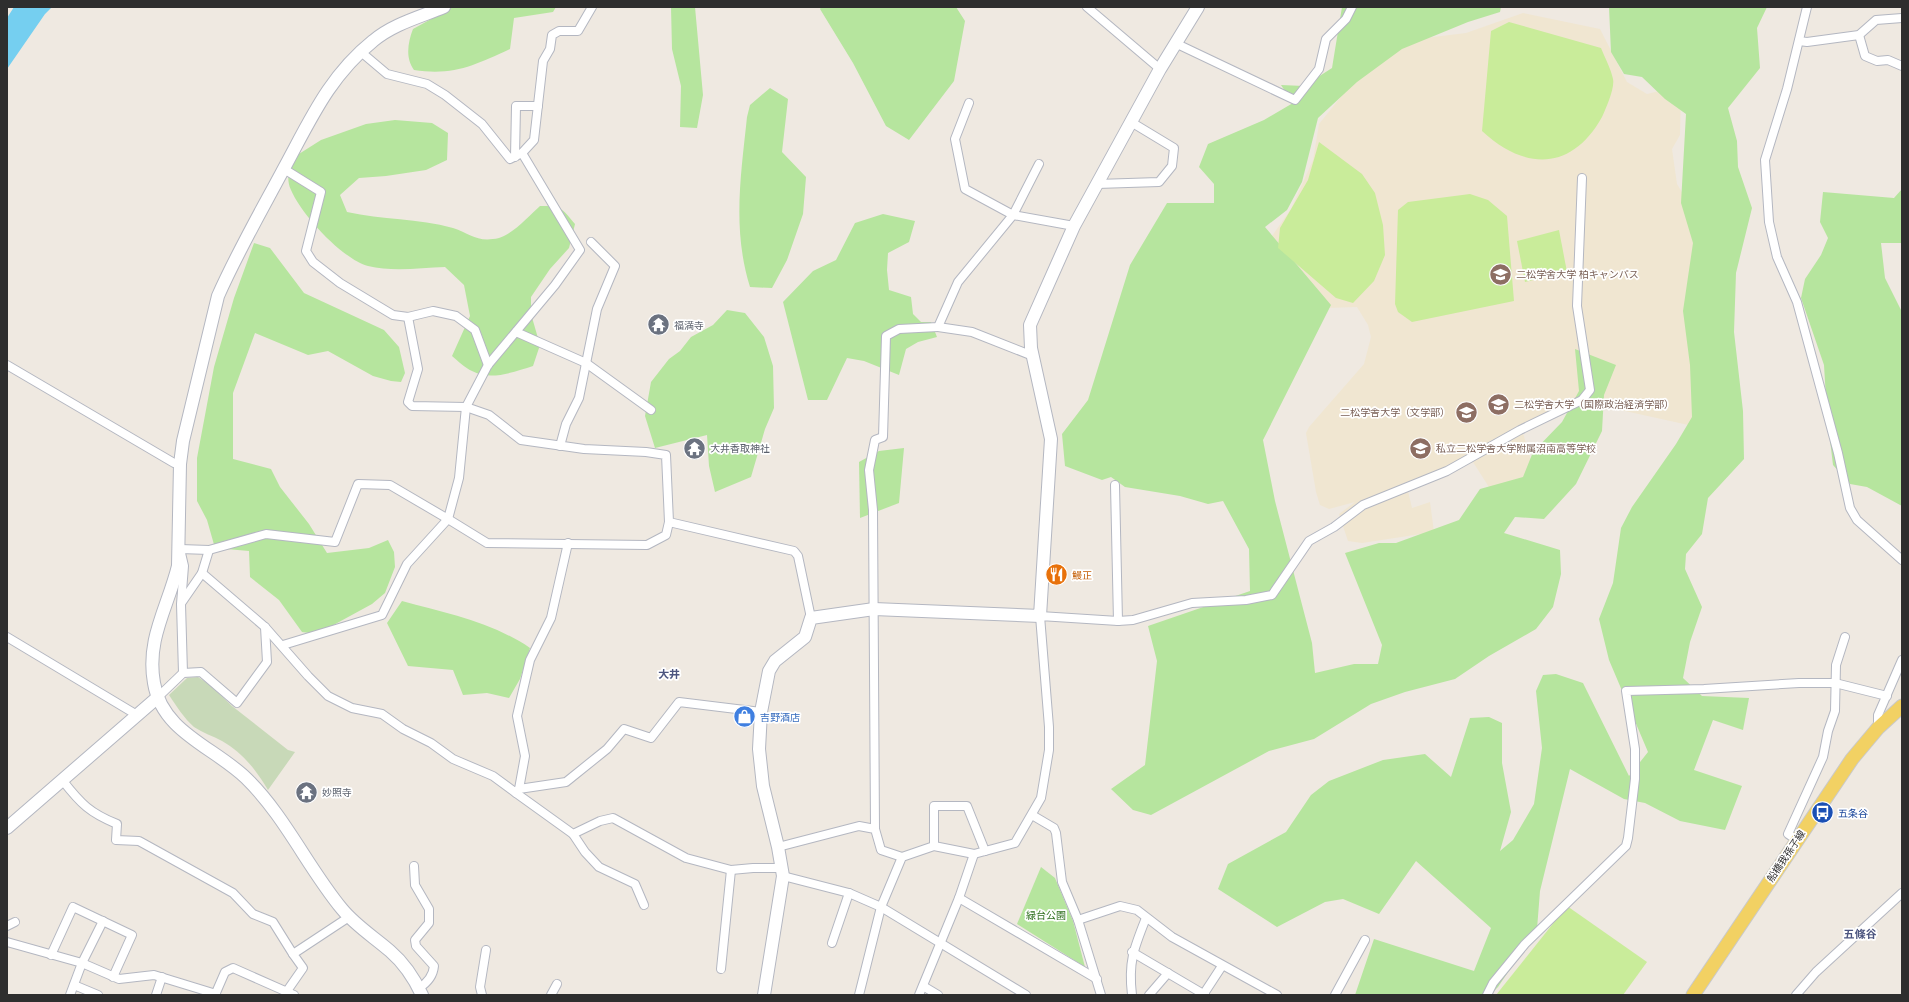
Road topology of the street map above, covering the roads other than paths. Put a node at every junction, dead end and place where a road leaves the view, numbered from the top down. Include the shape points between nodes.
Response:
1 (444, 7) edge
2 (592, 7) edge
3 (1087, 7) edge
4 (1198, 7) edge
5 (1352, 7) edge
6 (1807, 7) edge
7 (1902, 18) edge
8 (1859, 35) junction
9 (1799, 41) junction
10 (1175, 43) junction
11 (361, 52) junction
12 (1902, 66) edge
13 (1160, 68) junction
14 (969, 103) dead end
15 (538, 106) junction
16 (1131, 122) junction
17 (519, 155) junction
18 (1039, 164) dead end
19 (284, 169) junction
20 (1582, 178) dead end
21 (1097, 184) junction
22 (1013, 215) junction
23 (1074, 226) junction
24 (591, 242) dead end
25 (408, 317) junction
26 (938, 327) junction
27 (516, 332) junction
28 (1033, 356) junction
29 (586, 363) junction
30 (7, 365) edge
31 (488, 365) junction
32 (466, 408) junction
33 (651, 410) dead end
34 (560, 446) junction
35 (180, 464) junction
36 (1115, 485) dead end
37 (448, 519) junction
38 (669, 522) junction
39 (568, 543) junction
40 (180, 549) junction
41 (209, 550) junction
42 (1902, 560) edge
43 (202, 572) junction
44 (181, 604) junction
45 (164, 607) junction
46 (874, 609) junction
47 (181, 614) junction
48 (1040, 616) junction
49 (811, 618) junction
50 (1118, 621) junction
51 (265, 627) junction
52 (7, 637) edge
53 (1845, 637) dead end
54 (283, 646) junction
55 (1902, 660) edge
56 (183, 673) junction
57 (1835, 683) junction
58 (1887, 696) junction
59 (158, 697) junction
60 (1902, 706) edge
61 (761, 712) junction
62 (137, 716) junction
63 (1878, 728) junction
64 (63, 781) junction
65 (518, 791) junction
66 (1032, 815) junction
67 (7, 828) edge
68 (875, 829) junction
69 (573, 834) junction
70 (1797, 840) junction
71 (778, 846) junction
72 (934, 846) junction
73 (985, 851) junction
74 (974, 854) junction
75 (902, 857) junction
76 (414, 866) dead end
77 (731, 870) junction
78 (782, 872) junction
79 (849, 893) junction
80 (1902, 893) edge
81 (959, 898) junction
82 (644, 905) dead end
83 (881, 907) junction
84 (349, 917) junction
85 (1146, 918) junction
86 (1078, 920) junction
87 (102, 921) junction
88 (15, 922) dead end
89 (7, 926) edge
90 (1365, 940) dead end
91 (7, 942) edge
92 (832, 943) dead end
93 (940, 944) junction
94 (486, 950) dead end
95 (1132, 952) junction
96 (294, 954) junction
97 (51, 955) junction
98 (82, 963) junction
99 (1222, 966) junction
100 (721, 970) dead end
101 (1168, 973) junction
102 (113, 977) junction
103 (162, 977) junction
104 (1097, 979) junction
105 (557, 984) dead end
106 (74, 985) junction
107 (923, 986) junction
108 (420, 992) edge
109 (290, 993) edge
110 (215, 994) edge
111 (70, 995) edge
112 (98, 995) edge
113 (156, 995) edge
114 (482, 995) edge
115 (551, 995) edge
116 (764, 995) edge
117 (859, 995) edge
118 (919, 995) edge
119 (938, 995) edge
120 (1026, 995) edge
121 (1101, 995) edge
122 (1132, 995) edge
123 (1149, 995) edge
124 (1204, 995) edge
125 (1277, 995) edge
126 (1335, 995) edge
127 (1487, 995) edge
128 (1693, 995) edge
129 (1796, 995) edge

1 - 11 street via 393,28
2 - 15 street via 578,32 559,31 552,35 550,49 542,61
3 - 13 street
4 - 10 street
5 - 10 street via 1346,19 1326,39 1319,69 1296,100
6 - 9 street
7 - 8 street via 1876,20
8 - 9 street
8 - 12 street via 1865,56 1877,61 1888,60
9 - 42 street via 1765,160 1769,222 1777,257 1797,302 1838,453 1850,508 1857,520
10 - 13 street
11 - 17 street via 387,74 427,84 445,95 482,124 510,159
11 - 19 street via 340,73 328,90
13 - 16 street
14 - 22 street via 955,139 965,189
15 - 17 street via 534,140
15 - 17 street via 516,106
16 - 21 street
16 - 21 street via 1174,148 1172,166 1159,182
17 - 27 street via 580,250
18 - 22 street
19 - 25 street via 321,192 306,251 313,262 340,283 393,315
19 - 35 street via 218,296 183,441
20 - 50 street via 1577,306 1590,390 1582,400 1520,430 1447,471 1363,506 1309,541 1272,595 1246,600 1192,603 1133,620
21 - 23 street
22 - 23 street
22 - 26 street via 958,282
23 - 28 street via 1030,325
24 - 29 street via 615,266 597,309
25 - 31 street via 433,311 456,316 475,330
25 - 32 street via 418,369 408,402 412,406
26 - 28 street via 972,332
26 - 46 street via 898,329 886,336 883,437 875,440 869,470 873,510
27 - 29 street
27 - 31 street
28 - 48 street via 1051,439
29 - 33 street
29 - 34 street via 579,398 566,424
30 - 35 street via 174,463
31 - 32 street
32 - 34 street via 489,416 521,440
32 - 37 street via 459,478
34 - 38 street via 666,455
35 - 40 street
36 - 50 street
37 - 39 street via 487,543
37 - 41 street via 390,486 358,484 335,542 266,534
37 - 54 street via 407,564 382,615
38 - 39 street via 666,535 647,545
38 - 49 street via 794,551 798,556
39 - 65 street via 551,618 530,660 517,716 525,756
40 - 41 street
40 - 44 street via 184,566
40 - 45 street via 174,582
41 - 43 street
43 - 44 street
43 - 51 street
44 - 47 street
45 - 47 street
45 - 59 street via 154,641 152,666
46 - 48 street
46 - 49 street
46 - 68 street
47 - 56 street
48 - 50 street
48 - 66 street via 1049,750 1041,798
49 - 61 street via 805,637 775,661 769,671
51 - 54 street
51 - 56 street via 267,662 237,703 201,672
52 - 62 street
53 - 57 street via 1836,665
54 - 65 street via 328,696 352,708 382,714 454,759 493,776
55 - 58 street
56 - 59 street
57 - 58 street
57 - 70 street via 1835,711 1823,757 1788,834
57 - 127 street via 1626,691 1635,749 1635,779 1626,846 1525,944 1493,983
58 - 63 street via 1878,715
59 - 62 street
59 - 84 street via 176,726 232,766 259,792
60 - 63 main road, 船橋我孫子線
61 - 65 street via 679,702 651,738 624,729 607,749 566,782
61 - 71 street via 763,786
62 - 64 street
63 - 70 main road, 船橋我孫子線 via 1852,759
64 - 67 street
64 - 96 street via 82,804 101,818 117,824 116,840 139,841 233,893 253,914 273,922
65 - 69 street
66 - 73 street via 1015,843
66 - 86 street via 1054,828 1062,882
68 - 71 street via 859,826
68 - 75 street via 881,850
69 - 77 street via 600,821 613,818 686,858
69 - 82 street via 585,852 600,867 635,884
70 - 128 main road, 船橋我孫子線
71 - 78 street
72 - 73 street via 934,806 967,806
72 - 74 street
72 - 75 street
73 - 74 street
74 - 81 street
75 - 83 street
76 - 108 street via 415,885 429,909 429,923 415,940 416,946 434,966 433,974
77 - 78 street via 753,868
77 - 100 street
78 - 79 street
78 - 116 street
79 - 83 street
79 - 92 street
80 - 129 street via 1816,972
81 - 93 street
81 - 104 street
83 - 93 street
83 - 117 street
84 - 96 street
84 - 108 street via 402,963
85 - 86 street via 1137,910 1120,906
85 - 95 street
85 - 99 street via 1172,937
86 - 104 street
87 - 97 street via 74,907
87 - 98 street
87 - 102 street via 132,935
88 - 89 street
90 - 126 street
91 - 97 street
93 - 107 street
93 - 120 street
94 - 114 street via 480,987
95 - 101 street
95 - 122 street
96 - 109 street via 303,968
97 - 98 street
98 - 102 street
98 - 106 street
99 - 124 street
99 - 125 street
101 - 123 street
101 - 124 street
102 - 103 street via 119,979 154,974
103 - 110 street
103 - 113 street
104 - 121 street
105 - 115 street
106 - 111 street
106 - 112 street
107 - 118 street
107 - 119 street
109 - 110 street via 233,968 225,972

